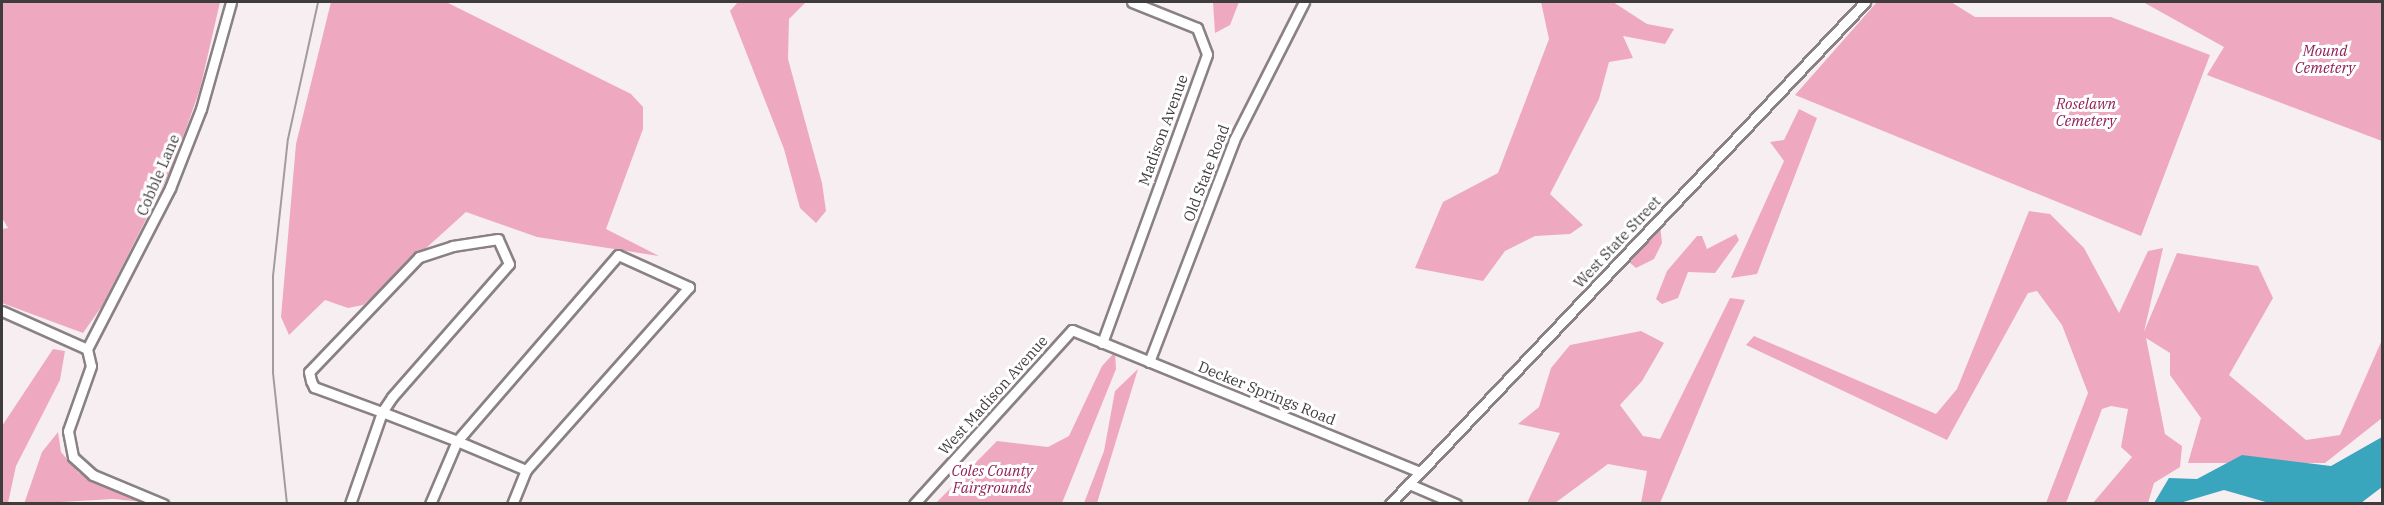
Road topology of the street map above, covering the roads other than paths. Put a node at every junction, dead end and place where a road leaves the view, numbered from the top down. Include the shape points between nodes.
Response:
1 (231, 2) edge
2 (1132, 2) edge
3 (1304, 2) edge
4 (1864, 2) edge
5 (2, 311) edge
6 (1102, 343) junction
7 (87, 349) junction
8 (1149, 362) junction
9 (382, 412) junction
10 (457, 441) junction
11 (526, 470) junction
12 (1420, 472) junction
13 (1408, 484) junction
14 (163, 504) edge
15 (350, 504) edge
16 (430, 504) edge
17 (512, 504) edge
18 (914, 504) edge
19 (1390, 504) edge
20 (1456, 504) edge

1 - 7 street, Cobble Lane via 201,109 170,188
2 - 6 street, Madison Avenue via 1197,28 1207,54
3 - 8 street, Old State Road via 1242,120
4 - 12 street, West State Street
5 - 7 street
6 - 8 street, Decker Springs Road
6 - 18 street, West Madison Avenue via 1072,330
7 - 14 street via 91,366 68,431 73,457 93,475
8 - 12 street, Decker Springs Road
9 - 9 street via 314,387 309,372 419,258 498,239 509,264 503,275
9 - 10 street
9 - 15 street
10 - 11 street
10 - 11 street via 618,255 689,287
10 - 16 street
11 - 17 street
12 - 13 street, West State Street
13 - 19 street, West State Street
13 - 20 street

